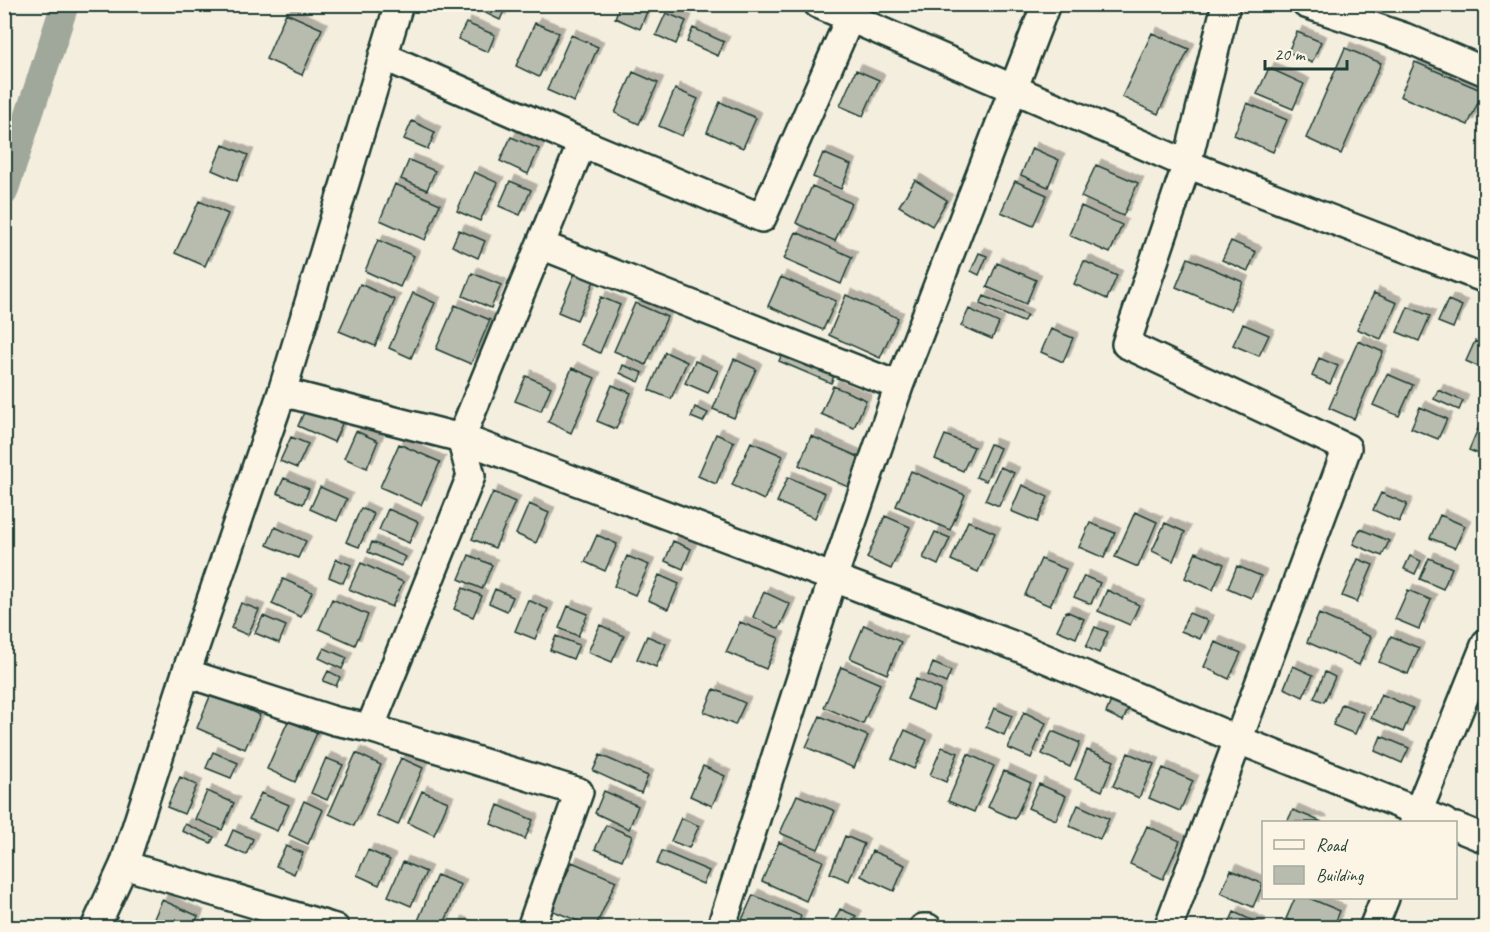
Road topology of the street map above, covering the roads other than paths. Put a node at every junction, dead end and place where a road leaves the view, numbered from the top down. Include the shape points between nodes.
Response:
1 (399, 4) edge
2 (818, 4) edge
3 (1046, 4) edge
4 (1226, 4) edge
5 (1306, 4) edge
6 (853, 11) edge
7 (383, 56) junction
8 (1485, 72) edge
9 (1013, 88) junction
10 (582, 143) junction
11 (1187, 164) junction
12 (541, 245) junction
13 (1485, 279) edge
14 (899, 386) junction
15 (282, 392) junction
16 (461, 438) junction
17 (832, 578) junction
18 (1485, 643) edge
19 (186, 673) junction
20 (370, 728) junction
21 (1239, 740) junction
22 (1416, 817) edge
23 (1438, 821) edge
24 (1457, 828) edge
25 (1485, 839) edge
26 (124, 865) junction
27 (1384, 899) edge
28 (95, 927) edge
29 (334, 927) edge
30 (531, 927) edge
31 (721, 927) edge
32 (923, 927) edge
33 (928, 927) edge
34 (1168, 927) edge
35 (1373, 927) edge

1 - 7 street
2 - 6 street
3 - 9 street
4 - 11 street
5 - 8 street via 1404,37
6 - 9 street
6 - 10 street via 762,218
7 - 10 street
7 - 15 street
9 - 11 street
9 - 14 street
10 - 12 street
11 - 13 street
11 - 21 street via 1126,344 1347,448
12 - 14 street
12 - 16 street
14 - 17 street
15 - 16 street
15 - 19 street
16 - 17 street
16 - 20 street via 471,476
17 - 21 street via 1018,647
17 - 31 street
18 - 22 street
19 - 20 street via 335,721
19 - 26 street
20 - 30 street via 579,792
21 - 22 street
21 - 34 street
22 - 23 street
24 - 25 street
26 - 28 street
26 - 29 street
27 - 35 street
32 - 33 street

